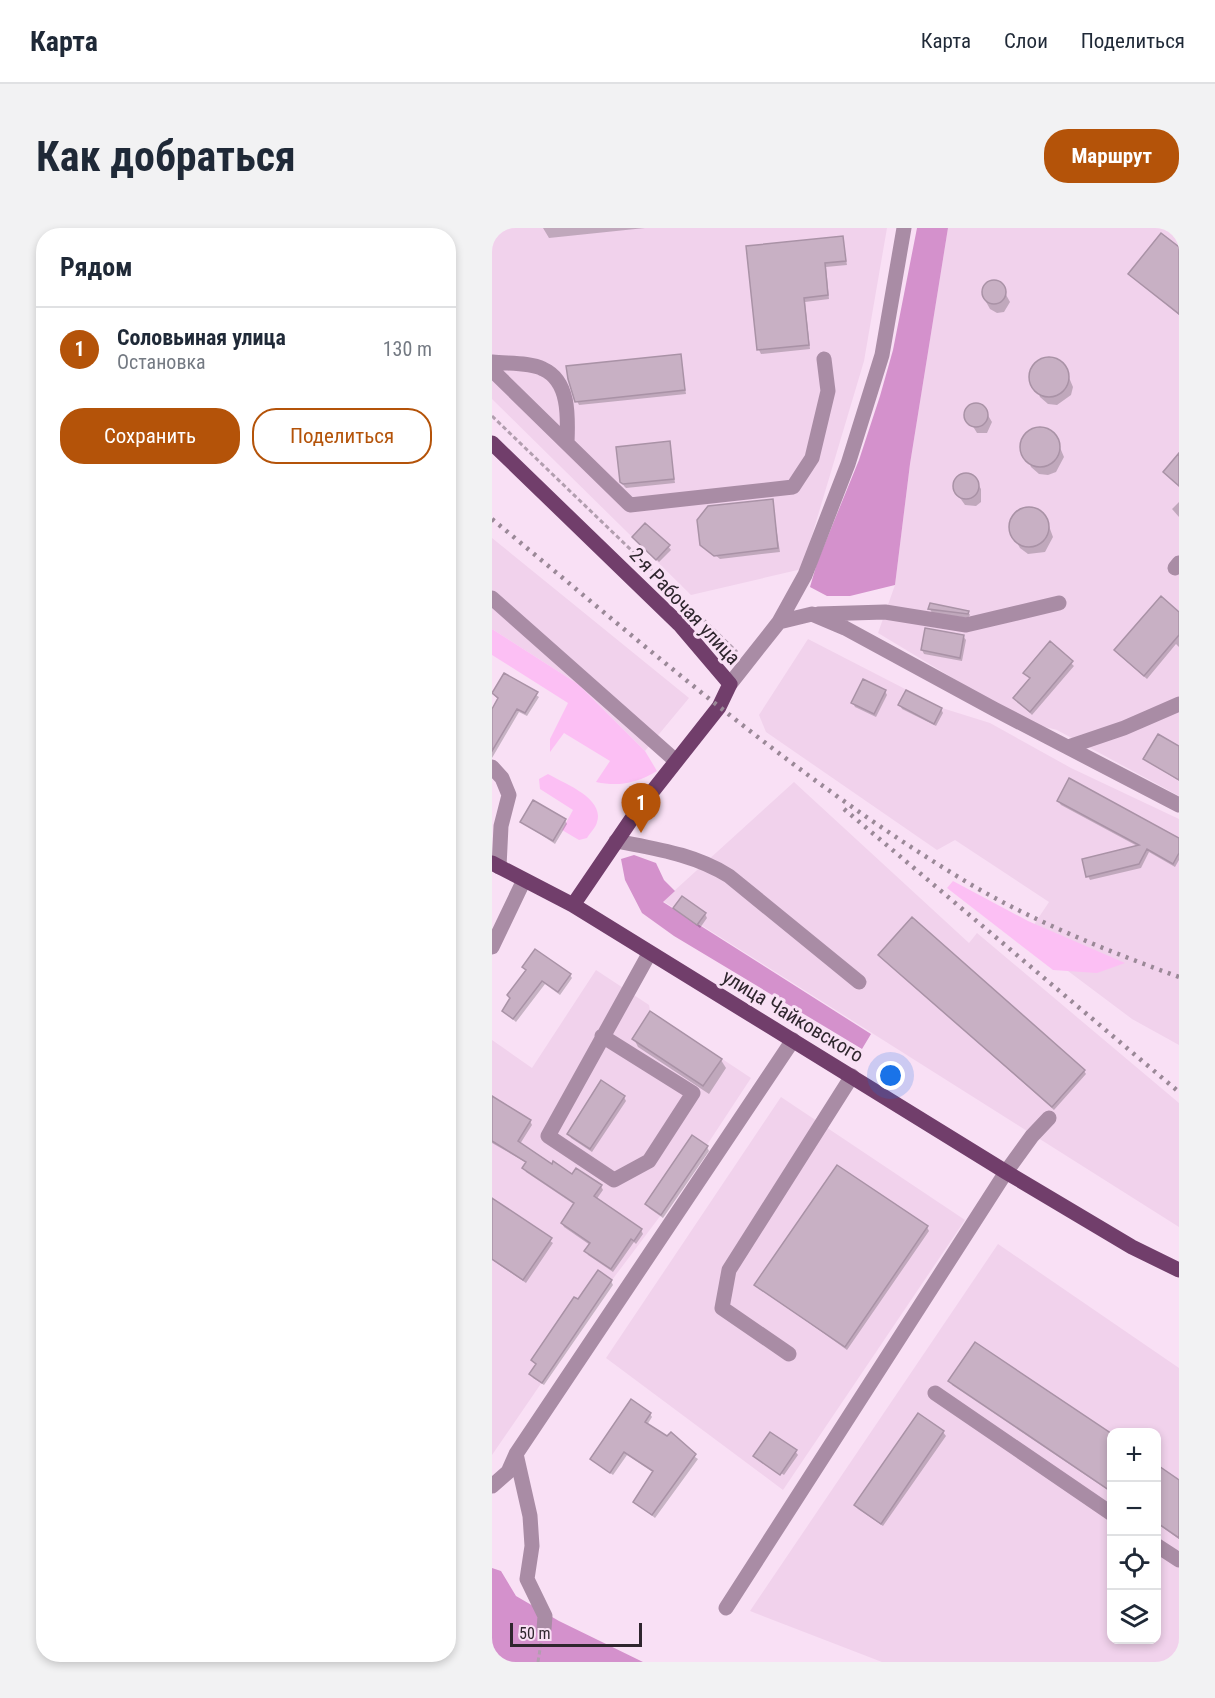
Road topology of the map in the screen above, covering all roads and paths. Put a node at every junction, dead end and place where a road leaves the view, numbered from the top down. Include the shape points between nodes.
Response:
1 (904, 228) edge
2 (824, 358) dead end
3 (492, 362) edge
4 (492, 370) edge
5 (492, 416) edge
6 (492, 443) edge
7 (567, 444) junction
8 (492, 598) edge
9 (1059, 603) dead end
10 (812, 614) junction
11 (779, 622) junction
12 (747, 662) junction
13 (730, 684) junction
14 (1179, 704) edge
15 (1068, 747) junction
16 (676, 761) junction
17 (492, 767) edge
18 (1179, 805) edge
19 (616, 841) junction
20 (495, 865) edge
21 (524, 880) junction
22 (573, 905) junction
23 (492, 947) edge
24 (649, 954) junction
25 (859, 982) dead end
26 (602, 1036) junction
27 (793, 1041) junction
28 (852, 1076) junction
29 (1049, 1118) dead end
30 (1006, 1172) junction
31 (1179, 1270) edge
32 (789, 1354) dead end
33 (935, 1393) dead end
34 (516, 1454) junction
35 (492, 1486) edge
36 (1107, 1511) edge
37 (1161, 1548) edge
38 (1179, 1560) edge
39 (726, 1608) dead end
40 (544, 1629) dead end

1 - 11 street via 882,355 870,396 805,575
2 - 7 street via 828,391 812,458 793,487 630,505
3 - 7 street via 541,368 555,376 568,411
4 - 7 street
5 - 12 path
6 - 13 main road, 2-я Рабочая улица via 679,624
8 - 16 street
9 - 10 street via 966,625 885,612
10 - 11 street
10 - 15 street via 845,627
11 - 12 street
12 - 13 street
13 - 16 main road, 2-я Рабочая улица via 719,707
14 - 15 street
15 - 18 street
16 - 19 main road, 2-я Рабочая улица
17 - 20 street via 509,795
19 - 22 main road, 2-я Рабочая улица
19 - 25 street via 706,862 729,876
20 - 21 main road, улица Чайковского
21 - 22 main road, улица Чайковского
21 - 23 street
22 - 24 main road, улица Чайковского
24 - 26 street
24 - 27 main road, улица Чайковского
26 - 26 street via 693,1094 649,1161 614,1180 548,1136
27 - 28 main road, улица Чайковского
27 - 34 street
28 - 30 main road, улица Чайковского
28 - 32 street via 729,1270 722,1308
29 - 30 street
30 - 31 main road, улица Чайковского via 1132,1247
30 - 39 street
33 - 36 street
34 - 35 street via 508,1472
34 - 40 street via 530,1516 532,1546 527,1579 545,1616
37 - 38 street

